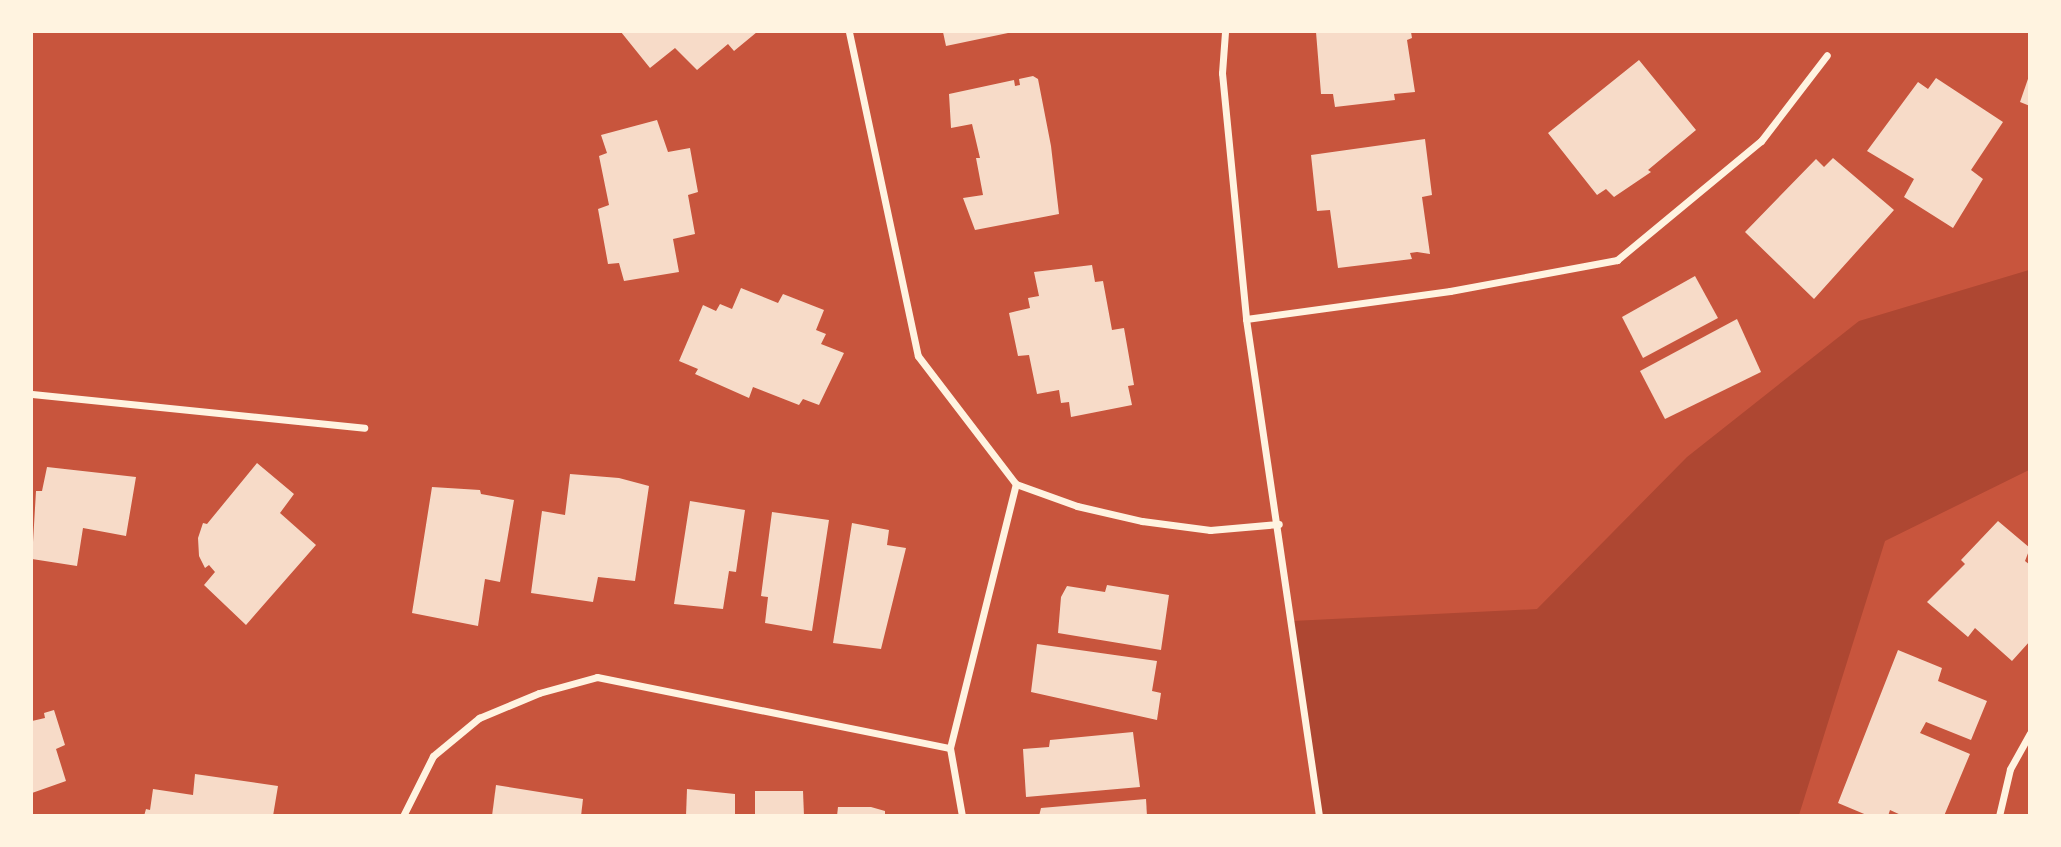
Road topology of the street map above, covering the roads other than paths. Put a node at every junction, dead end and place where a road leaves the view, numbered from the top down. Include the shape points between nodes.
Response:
1 (849, 32) edge
2 (1226, 32) edge
3 (1827, 55) dead end
4 (1246, 319) junction
5 (32, 394) edge
6 (364, 428) dead end
7 (1016, 484) junction
8 (1279, 524) junction
9 (2029, 733) edge
10 (950, 748) junction
11 (403, 816) edge
12 (962, 816) edge
13 (1319, 816) edge
14 (1999, 816) edge

1 - 7 street via 918,355
2 - 4 street via 1222,74
3 - 4 street via 1761,141 1617,260
4 - 8 street
5 - 6 street
7 - 8 street via 1077,506 1142,521 1210,530
7 - 10 street
8 - 13 street
9 - 14 street via 2010,769
10 - 11 street via 597,677 538,693 479,718 433,756
10 - 12 street

